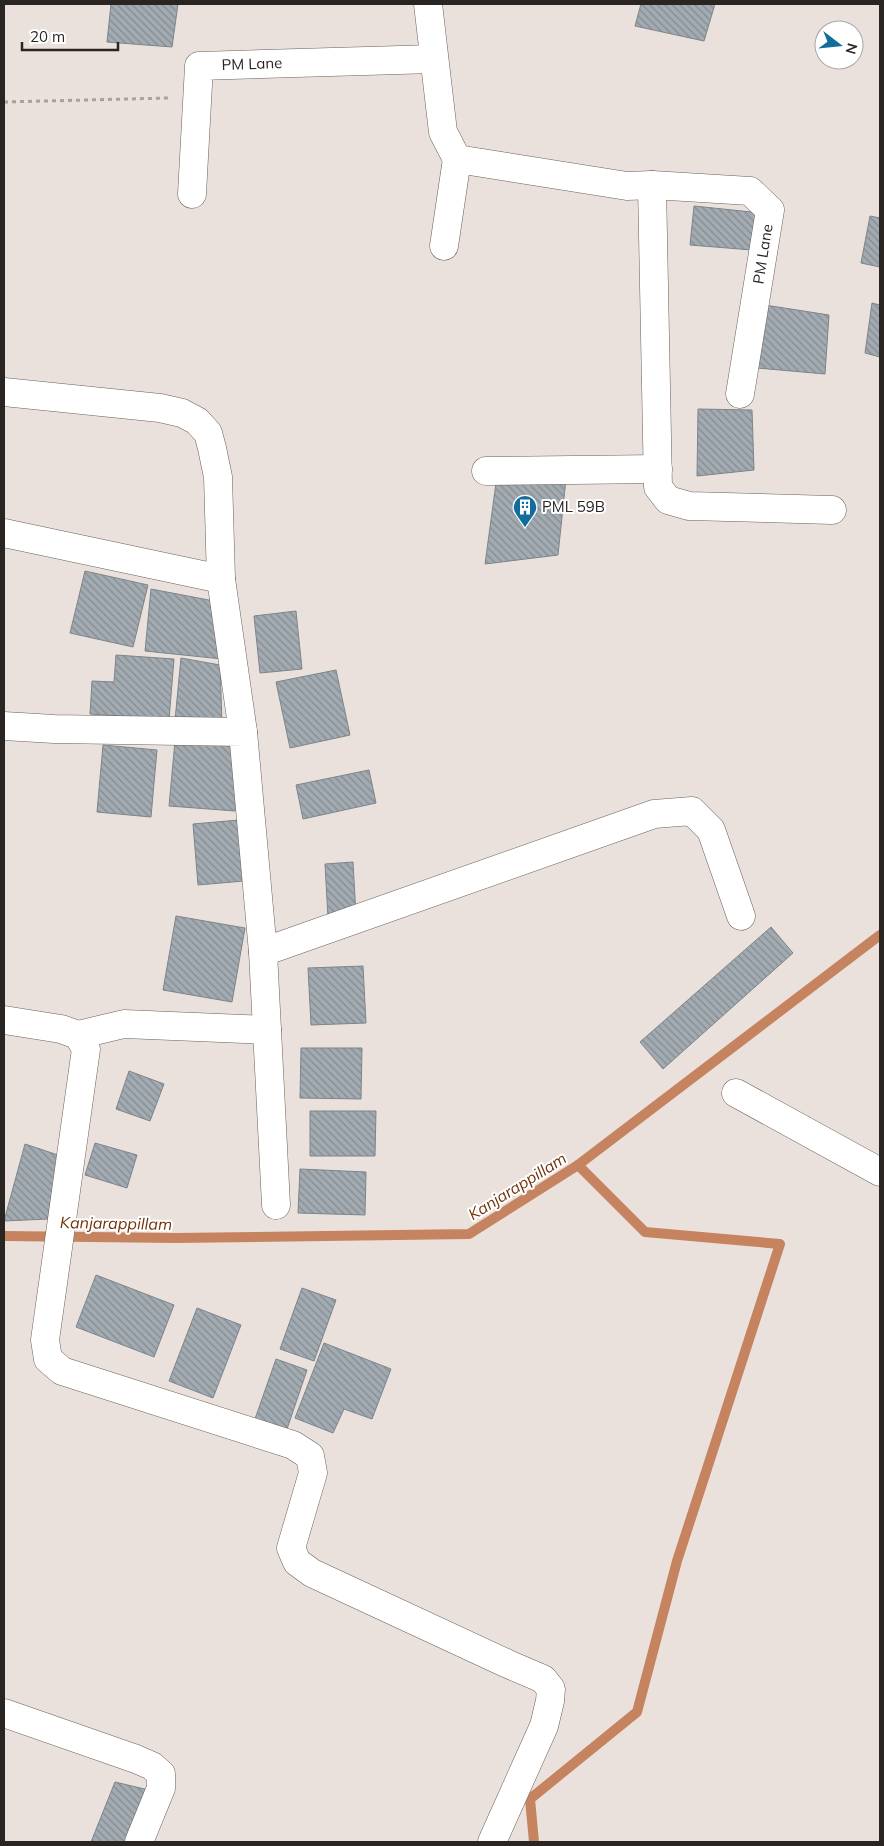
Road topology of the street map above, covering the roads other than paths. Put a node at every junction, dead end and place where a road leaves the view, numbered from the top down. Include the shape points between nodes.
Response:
1 (428, 4) edge
2 (434, 59) junction
3 (457, 158) junction
4 (652, 185) junction
5 (192, 194) dead end
6 (444, 246) dead end
7 (4, 392) edge
8 (740, 394) dead end
9 (658, 469) junction
10 (486, 471) dead end
11 (832, 510) dead end
12 (4, 533) edge
13 (221, 579) junction
14 (4, 726) edge
15 (243, 732) junction
16 (740, 916) dead end
17 (263, 952) junction
18 (4, 1020) edge
19 (267, 1030) junction
20 (78, 1035) junction
21 (736, 1093) dead end
22 (880, 1172) edge
23 (276, 1205) dead end
24 (4, 1713) edge
25 (139, 1842) edge
26 (492, 1842) edge

1 - 2 street
2 - 3 street via 444,132
2 - 5 street, PM Lane via 199,66
3 - 4 street, PM Lane via 627,186
3 - 6 street
4 - 8 street, PM Lane via 750,191 770,210
4 - 9 street
7 - 13 street via 160,408 182,413 197,421 208,433 218,477
9 - 10 street
9 - 11 street via 658,488 668,500 689,506
12 - 13 street
13 - 15 street
14 - 15 street
15 - 17 street
16 - 17 street via 711,830 692,811 654,814
17 - 19 street
18 - 20 street via 61,1029
19 - 20 street via 124,1024
19 - 23 street
20 - 26 street via 86,1049 45,1340 48,1359 62,1371 293,1445 310,1456 313,1473 291,1548 297,1562 312,1572 544,1679 550,1689 544,1726
21 - 22 street
24 - 25 street via 136,1759 161,1774 161,1788

